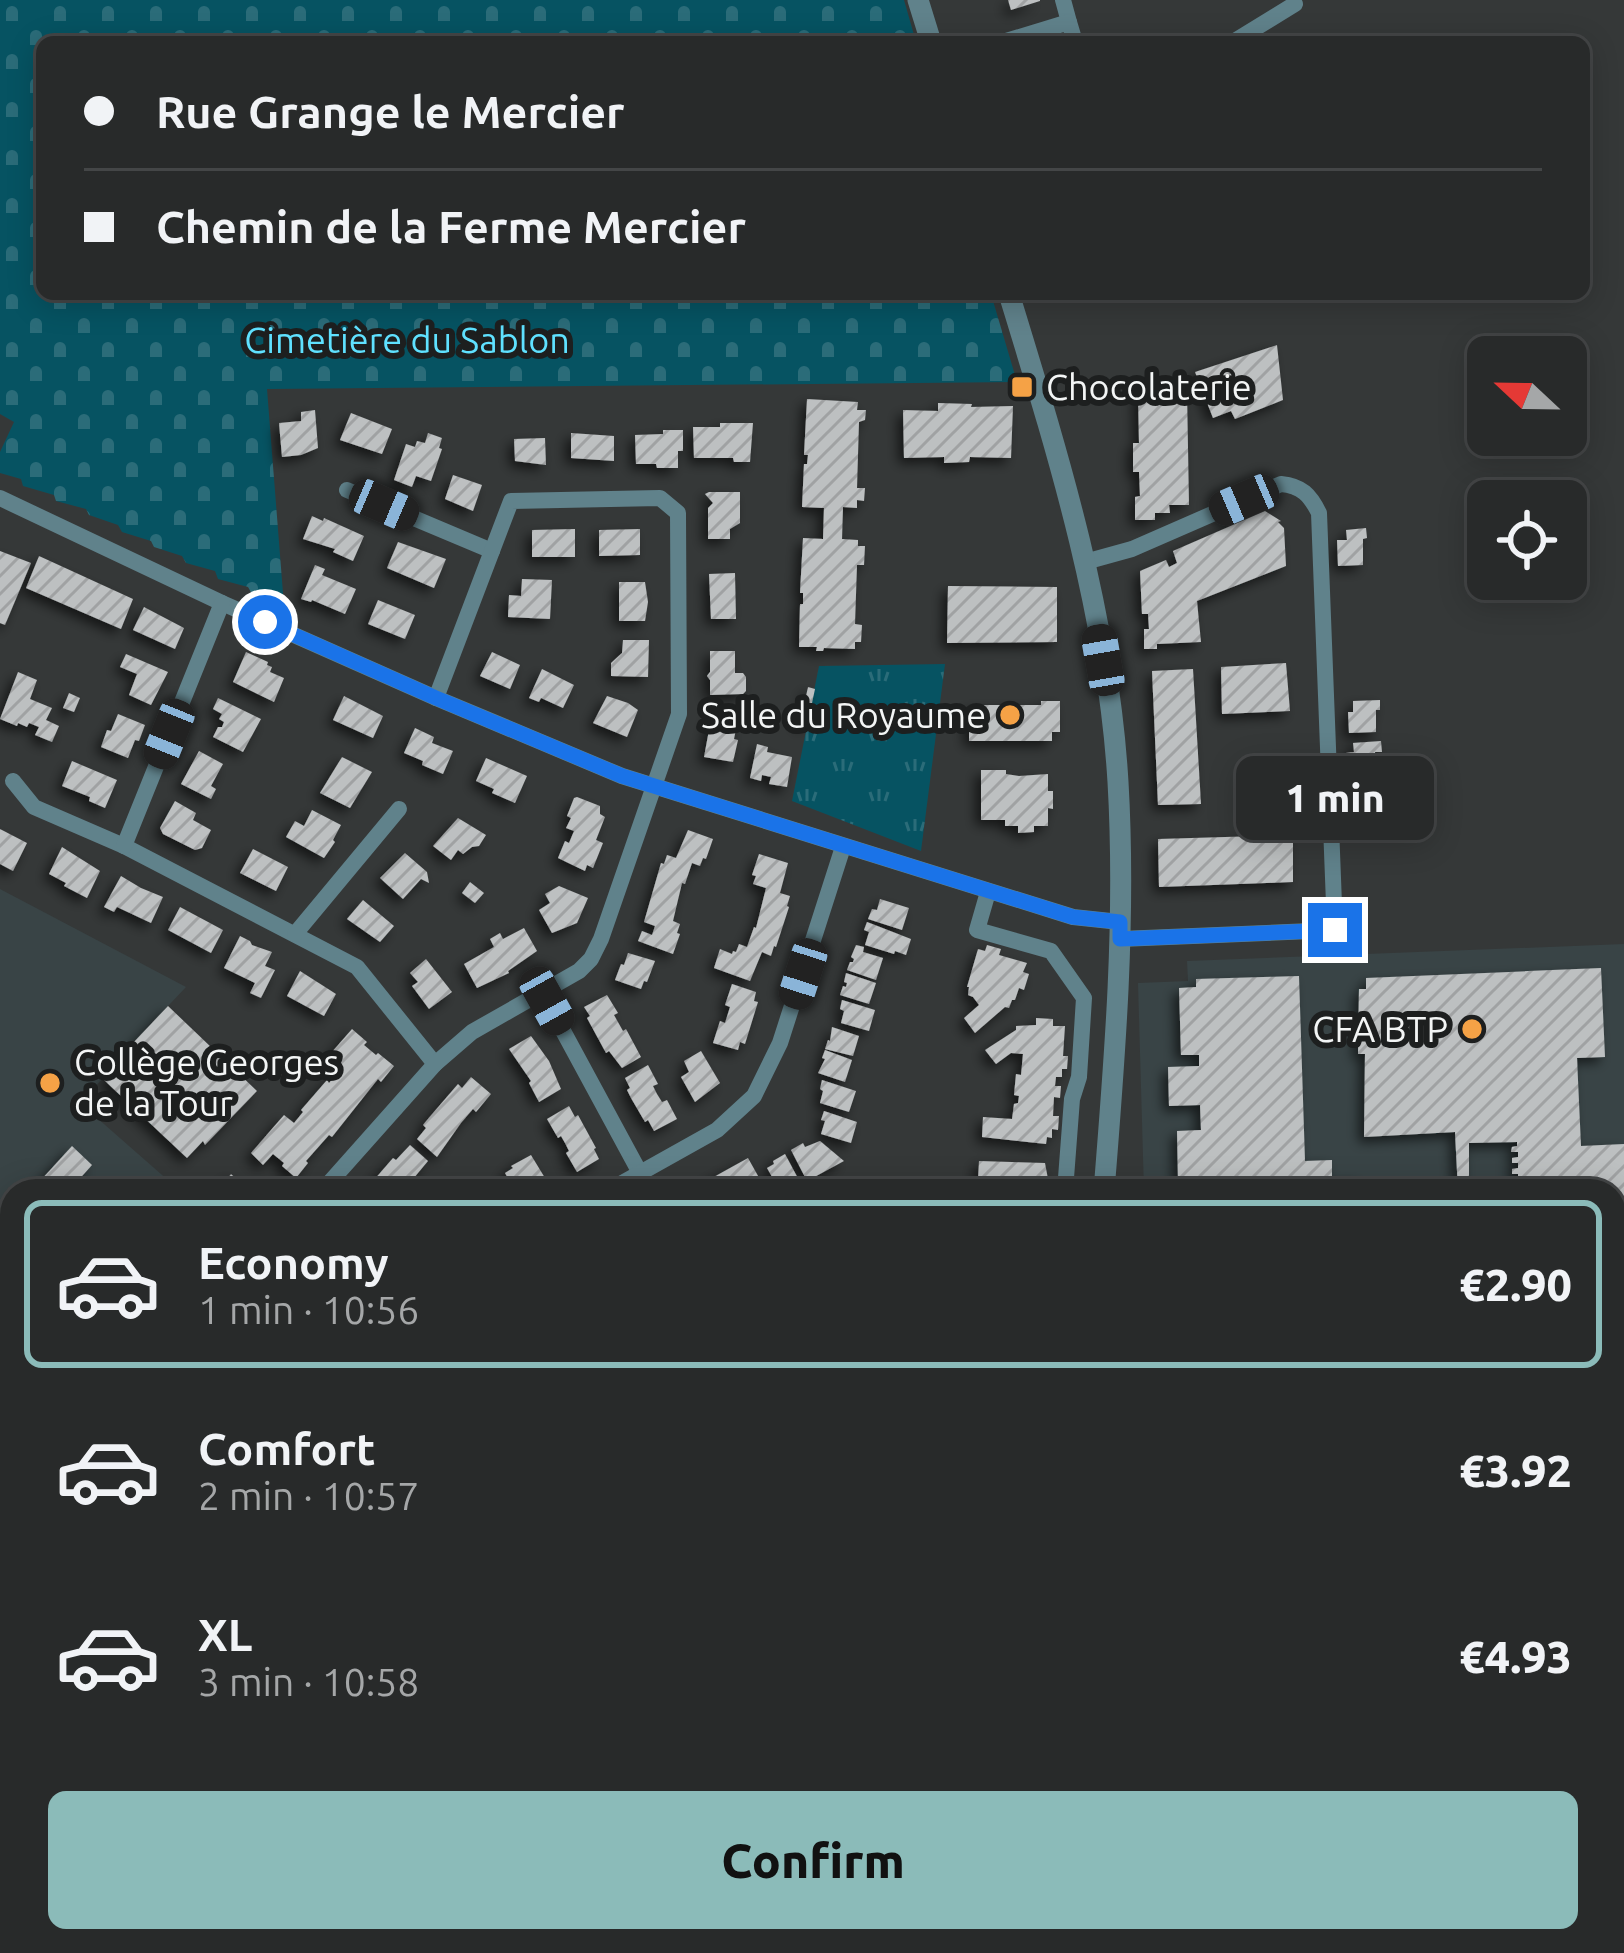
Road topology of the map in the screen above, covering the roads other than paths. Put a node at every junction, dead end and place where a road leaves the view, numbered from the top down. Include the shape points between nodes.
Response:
1 (918, 0) edge
2 (1063, 0) edge
3 (1294, 4) dead end
4 (1070, 22) junction
5 (929, 36) edge
6 (1024, 36) edge
7 (1074, 36) edge
8 (1243, 36) edge
9 (1011, 300) edge
10 (347, 490) dead end
11 (0, 498) edge
12 (492, 551) junction
13 (1085, 562) junction
14 (222, 603) junction
15 (436, 698) junction
16 (13, 781) dead end
17 (655, 788) junction
18 (399, 809) dead end
19 (124, 846) junction
20 (843, 847) junction
21 (988, 892) junction
22 (1120, 930) junction
23 (295, 934) junction
24 (542, 992) junction
25 (435, 1064) junction
26 (640, 1173) junction
27 (333, 1179) edge
28 (629, 1179) edge
29 (643, 1179) edge
30 (1065, 1179) edge
31 (1105, 1179) edge

1 - 5 street
2 - 4 street
3 - 8 street
4 - 6 street
4 - 7 street
9 - 13 street
10 - 12 street
11 - 14 street
12 - 15 street
12 - 17 street via 511,501 660,498 678,513 679,714
13 - 22 street via 1118,780
13 - 22 street via 1281,484 1308,494 1318,513 1335,930
14 - 15 street
14 - 19 street
15 - 17 street
16 - 19 street via 34,807
17 - 20 street
17 - 24 street via 590,959
18 - 23 street
19 - 23 street
20 - 21 street
20 - 26 street via 780,1043 754,1096 717,1130
21 - 22 street
21 - 30 street via 977,929 1051,951 1084,998
22 - 31 street
23 - 25 street via 357,967
24 - 25 street
24 - 26 street
25 - 27 street
26 - 28 street
26 - 29 street

